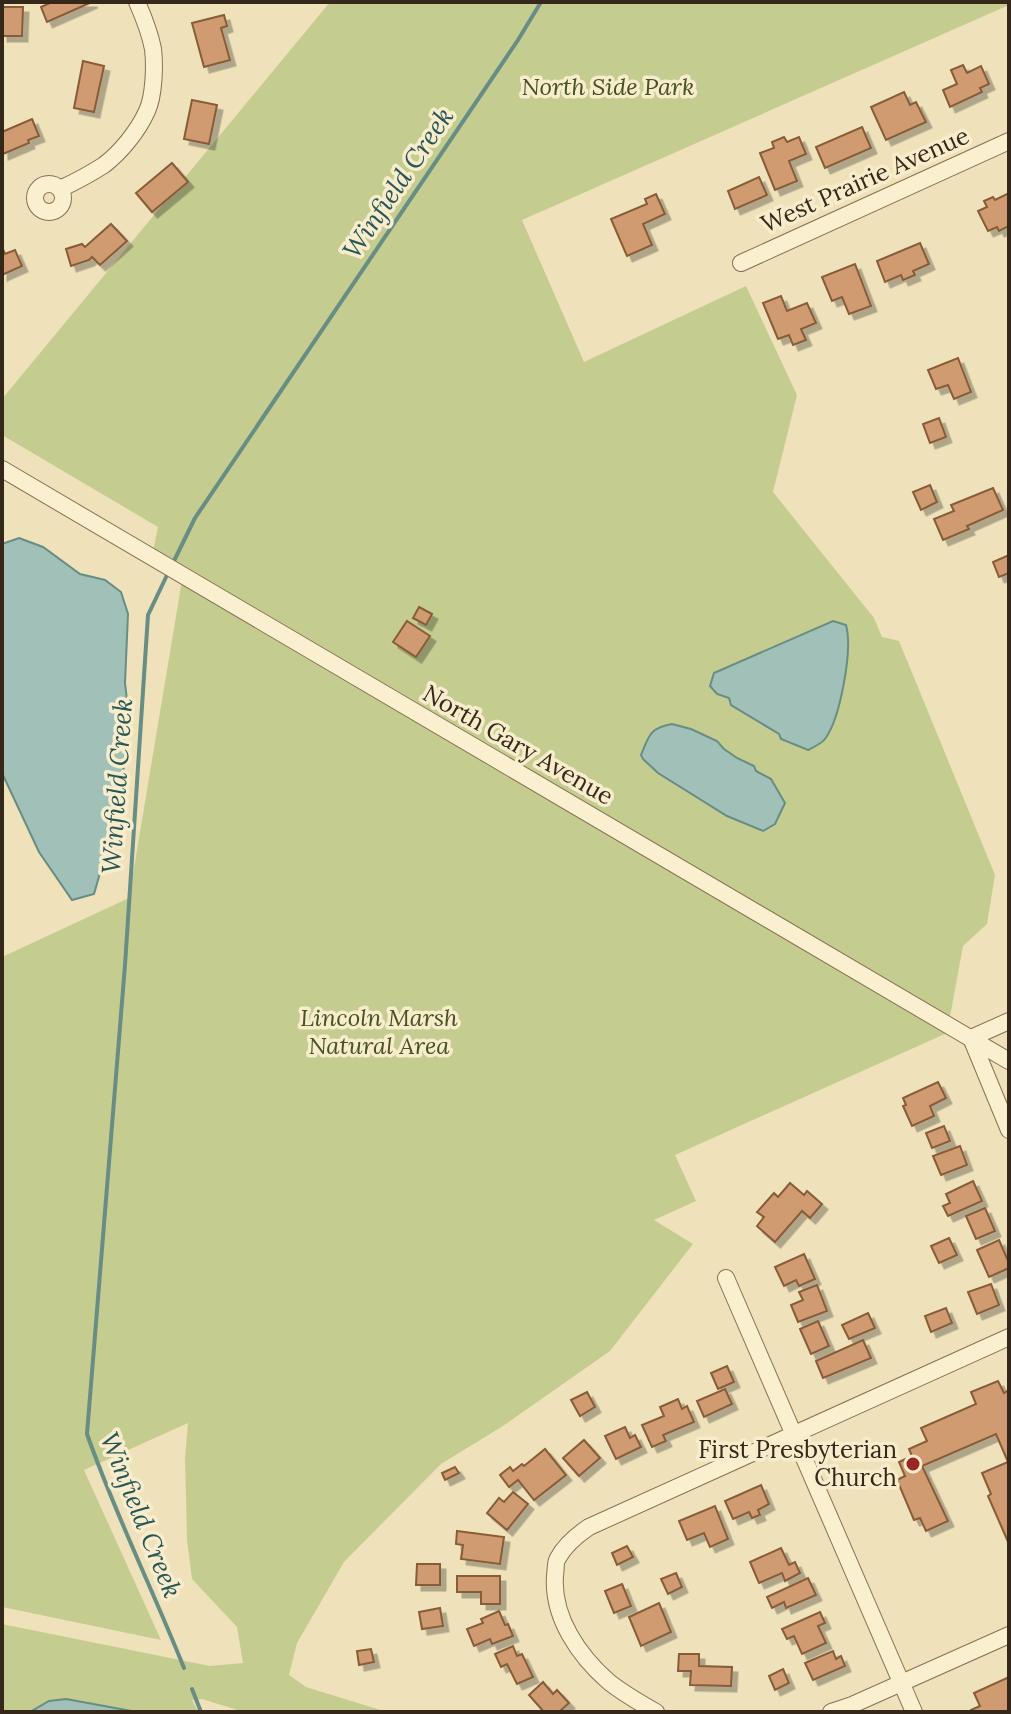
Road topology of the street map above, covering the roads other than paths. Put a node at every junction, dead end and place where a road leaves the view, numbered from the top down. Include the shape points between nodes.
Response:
1 (137, 2) edge
2 (1009, 141) edge
3 (60, 189) dead end
4 (741, 263) dead end
5 (2, 469) edge
6 (1009, 1021) edge
7 (971, 1038) junction
8 (1009, 1061) edge
9 (1009, 1130) edge
10 (726, 1278) dead end
11 (1009, 1337) edge
12 (794, 1435) junction
13 (1009, 1635) edge
14 (902, 1683) junction
15 (656, 1712) edge
16 (831, 1712) edge
17 (914, 1712) edge

1 - 3 street via 154,60 148,110 113,157
2 - 4 street, West Prairie Avenue
5 - 7 street, North Gary Avenue
6 - 7 street
7 - 8 street, North Gary Avenue
7 - 9 street
10 - 12 street
11 - 12 street
12 - 14 street
12 - 15 street via 589,1527 557,1559 555,1596 577,1646 609,1681
13 - 14 street
14 - 16 street
14 - 17 street

